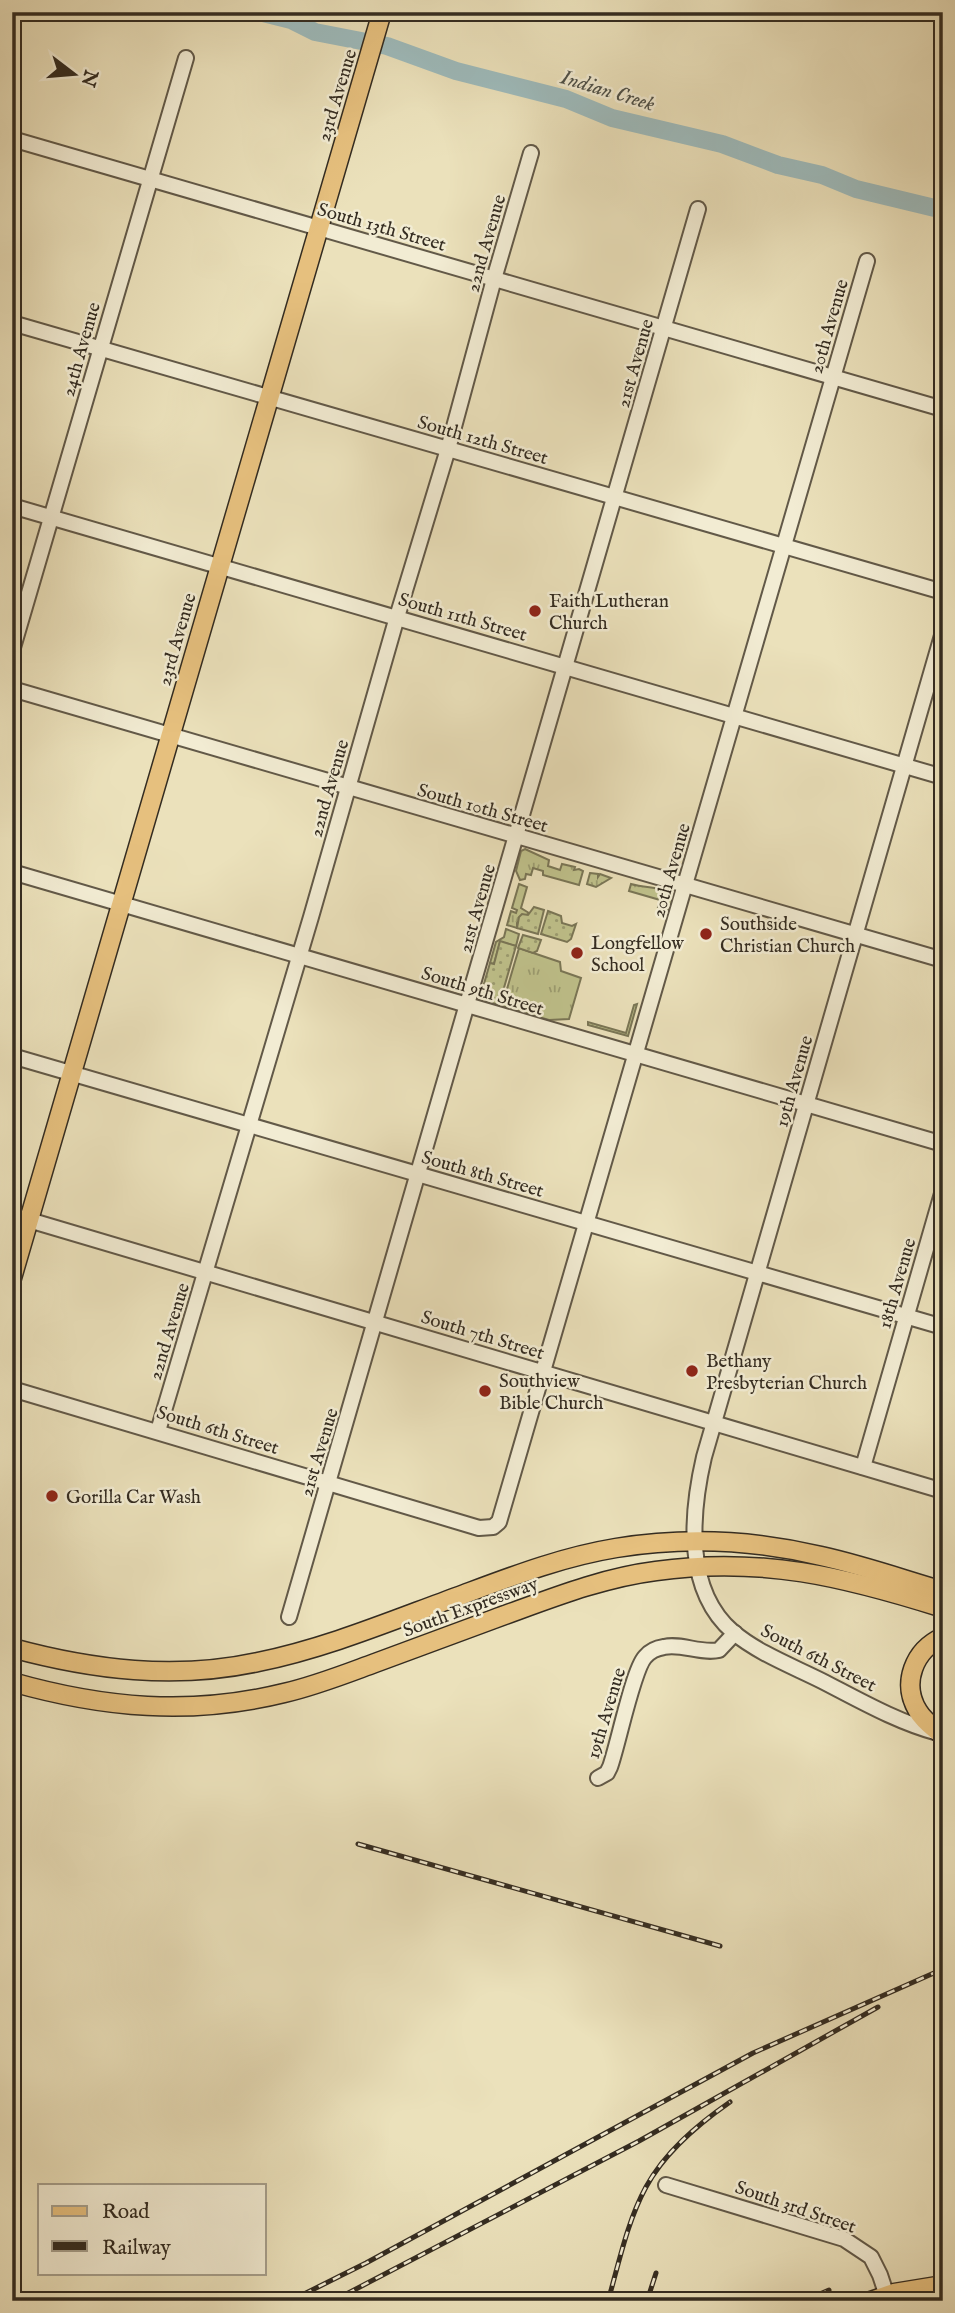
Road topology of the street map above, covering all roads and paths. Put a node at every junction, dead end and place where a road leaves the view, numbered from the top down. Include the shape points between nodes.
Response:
1 (383, 12) edge
2 (186, 58) dead end
3 (12, 139) edge
4 (531, 153) dead end
5 (149, 179) junction
6 (698, 209) dead end
7 (318, 228) junction
8 (867, 261) dead end
9 (494, 279) junction
10 (12, 323) edge
11 (664, 328) junction
12 (100, 349) junction
13 (833, 377) junction
14 (268, 398) junction
15 (943, 409) edge
16 (448, 449) junction
17 (615, 498) junction
18 (12, 506) edge
19 (51, 518) junction
20 (784, 547) junction
21 (219, 566) junction
22 (943, 592) edge
23 (397, 617) junction
24 (943, 632) edge
25 (12, 651) edge
26 (566, 667) junction
27 (12, 689) edge
28 (734, 716) junction
29 (170, 736) junction
30 (904, 765) junction
31 (943, 777) edge
32 (349, 788) junction
33 (517, 837) junction
34 (12, 872) edge
35 (685, 886) junction
36 (121, 904) junction
37 (855, 935) junction
38 (299, 956) junction
39 (943, 961) edge
40 (467, 1006) junction
41 (12, 1056) edge
42 (636, 1056) junction
43 (72, 1073) junction
44 (806, 1104) junction
45 (250, 1125) junction
46 (943, 1144) edge
47 (418, 1175) junction
48 (943, 1190) edge
49 (21, 1218) edge
50 (588, 1224) junction
51 (206, 1273) junction
52 (757, 1273) junction
53 (12, 1278) edge
54 (906, 1317) junction
55 (376, 1323) junction
56 (943, 1327) edge
57 (544, 1373) junction
58 (12, 1389) edge
59 (713, 1423) junction
60 (158, 1432) junction
61 (863, 1467) junction
62 (328, 1483) junction
63 (943, 1491) edge
64 (493, 1527) joint
65 (695, 1542) junction
66 (698, 1566) junction
67 (943, 1591) edge
68 (943, 1608) edge
69 (289, 1617) dead end
70 (735, 1633) junction
71 (943, 1637) edge
72 (12, 1648) edge
73 (12, 1682) edge
74 (942, 1734) edge
75 (598, 1779) dead end
76 (666, 2185) dead end
77 (943, 2286) edge
78 (879, 2298) edge

1 - 7 main road, 23rd Avenue
2 - 5 street, 24th Avenue
3 - 5 street, South 13th Street
4 - 9 street, 22nd Avenue
5 - 7 street, South 13th Street
5 - 12 street, 24th Avenue
6 - 11 street, 21st Avenue
7 - 9 street, South 13th Street
7 - 14 main road, 23rd Avenue
8 - 13 street, 20th Avenue
9 - 11 street, South 13th Street
9 - 16 street, 22nd Avenue
10 - 12 street, South 12th Street
11 - 13 street, South 13th Street
11 - 17 street, 21st Avenue
12 - 14 street, South 12th Street
12 - 19 street, 24th Avenue
13 - 15 street, South 13th Street
13 - 20 street, 20th Avenue
14 - 16 street, South 12th Street
14 - 21 main road, 23rd Avenue
16 - 17 street, South 12th Street
16 - 23 street, 22nd Avenue
17 - 20 street, South 12th Street
17 - 26 street, 21st Avenue
18 - 19 street, South 11th Street
19 - 21 street, South 11th Street
19 - 25 street, 24th Avenue
20 - 22 street, South 12th Street
20 - 28 street, 20th Avenue
21 - 23 street, South 11th Street
21 - 29 main road, 23rd Avenue
23 - 26 street, South 11th Street
23 - 32 street, 22nd Avenue
24 - 30 street, 19th Avenue
26 - 28 street, South 11th Street
26 - 33 street, 21st Avenue
27 - 29 street, South 10th Street
28 - 30 street, South 11th Street
28 - 35 street, 20th Avenue
29 - 32 street, South 10th Street
29 - 36 main road, 23rd Avenue
30 - 31 street, South 11th Street
30 - 37 street, 19th Avenue
32 - 33 street, South 10th Street
32 - 38 street, 22nd Avenue
33 - 35 street, South 10th Street
33 - 40 street, 21st Avenue
34 - 36 street, South 9th Street
35 - 37 street, South 10th Street
35 - 42 street, 20th Avenue
36 - 38 street, South 9th Street
36 - 43 main road, 23rd Avenue
37 - 39 street, South 10th Street
37 - 44 street, 19th Avenue
38 - 40 street, South 9th Street
38 - 45 street, 22nd Avenue
40 - 42 street, South 9th Street
40 - 47 street, 21st Avenue
41 - 43 street, South 8th Street
42 - 44 street, South 9th Street
42 - 50 street, 20th Avenue
43 - 45 street, South 8th Street
43 - 49 main road, 23rd Avenue
44 - 46 street, South 9th Street
44 - 52 street, 19th Avenue
45 - 47 street, South 8th Street
45 - 51 street, 22nd Avenue
47 - 50 street, South 8th Street
47 - 55 street, 21st Avenue
48 - 54 street, 18th Avenue
49 - 51 street, South 7th Street
49 - 53 main road, 23rd Avenue
50 - 52 street, South 8th Street
50 - 57 street, 20th Avenue
51 - 55 street, South 7th Street
51 - 60 street, 22nd Avenue
52 - 54 street, South 8th Street
52 - 59 street, 19th Avenue
54 - 56 street, South 8th Street
54 - 61 street, 18th Avenue
55 - 57 street, South 7th Street
55 - 62 street, 21st Avenue
57 - 59 street, South 7th Street
57 - 64 street, 20th Avenue via 503,1513
58 - 60 street, South 6th Street
59 - 61 street, South 7th Street
59 - 65 street, 19th Avenue via 694,1511
60 - 62 street, South 6th Street
61 - 63 street, South 7th Street
62 - 64 street, South 6th Street via 479,1528
62 - 69 street, 21st Avenue
65 - 66 street, South 6th Street
65 - 67 main road, South Expressway via 753,1544 807,1553
65 - 72 main road, South Expressway via 638,1545 568,1558 323,1645 228,1667 120,1670
66 - 68 main road, South Expressway via 769,1567 833,1576
66 - 70 street, South 6th Street via 709,1603
66 - 73 main road, South Expressway via 605,1581 318,1683 248,1700 186,1706 115,1704
70 - 74 street, South 6th Street via 763,1652 888,1714
70 - 75 street, 19th Avenue via 724,1647 713,1651 660,1647 641,1661 610,1767
71 - 74 main road via 916,1661 910,1686 917,1710
76 - 78 street, South 3rd Street via 844,2239 871,2258 880,2275
77 - 78 main road

